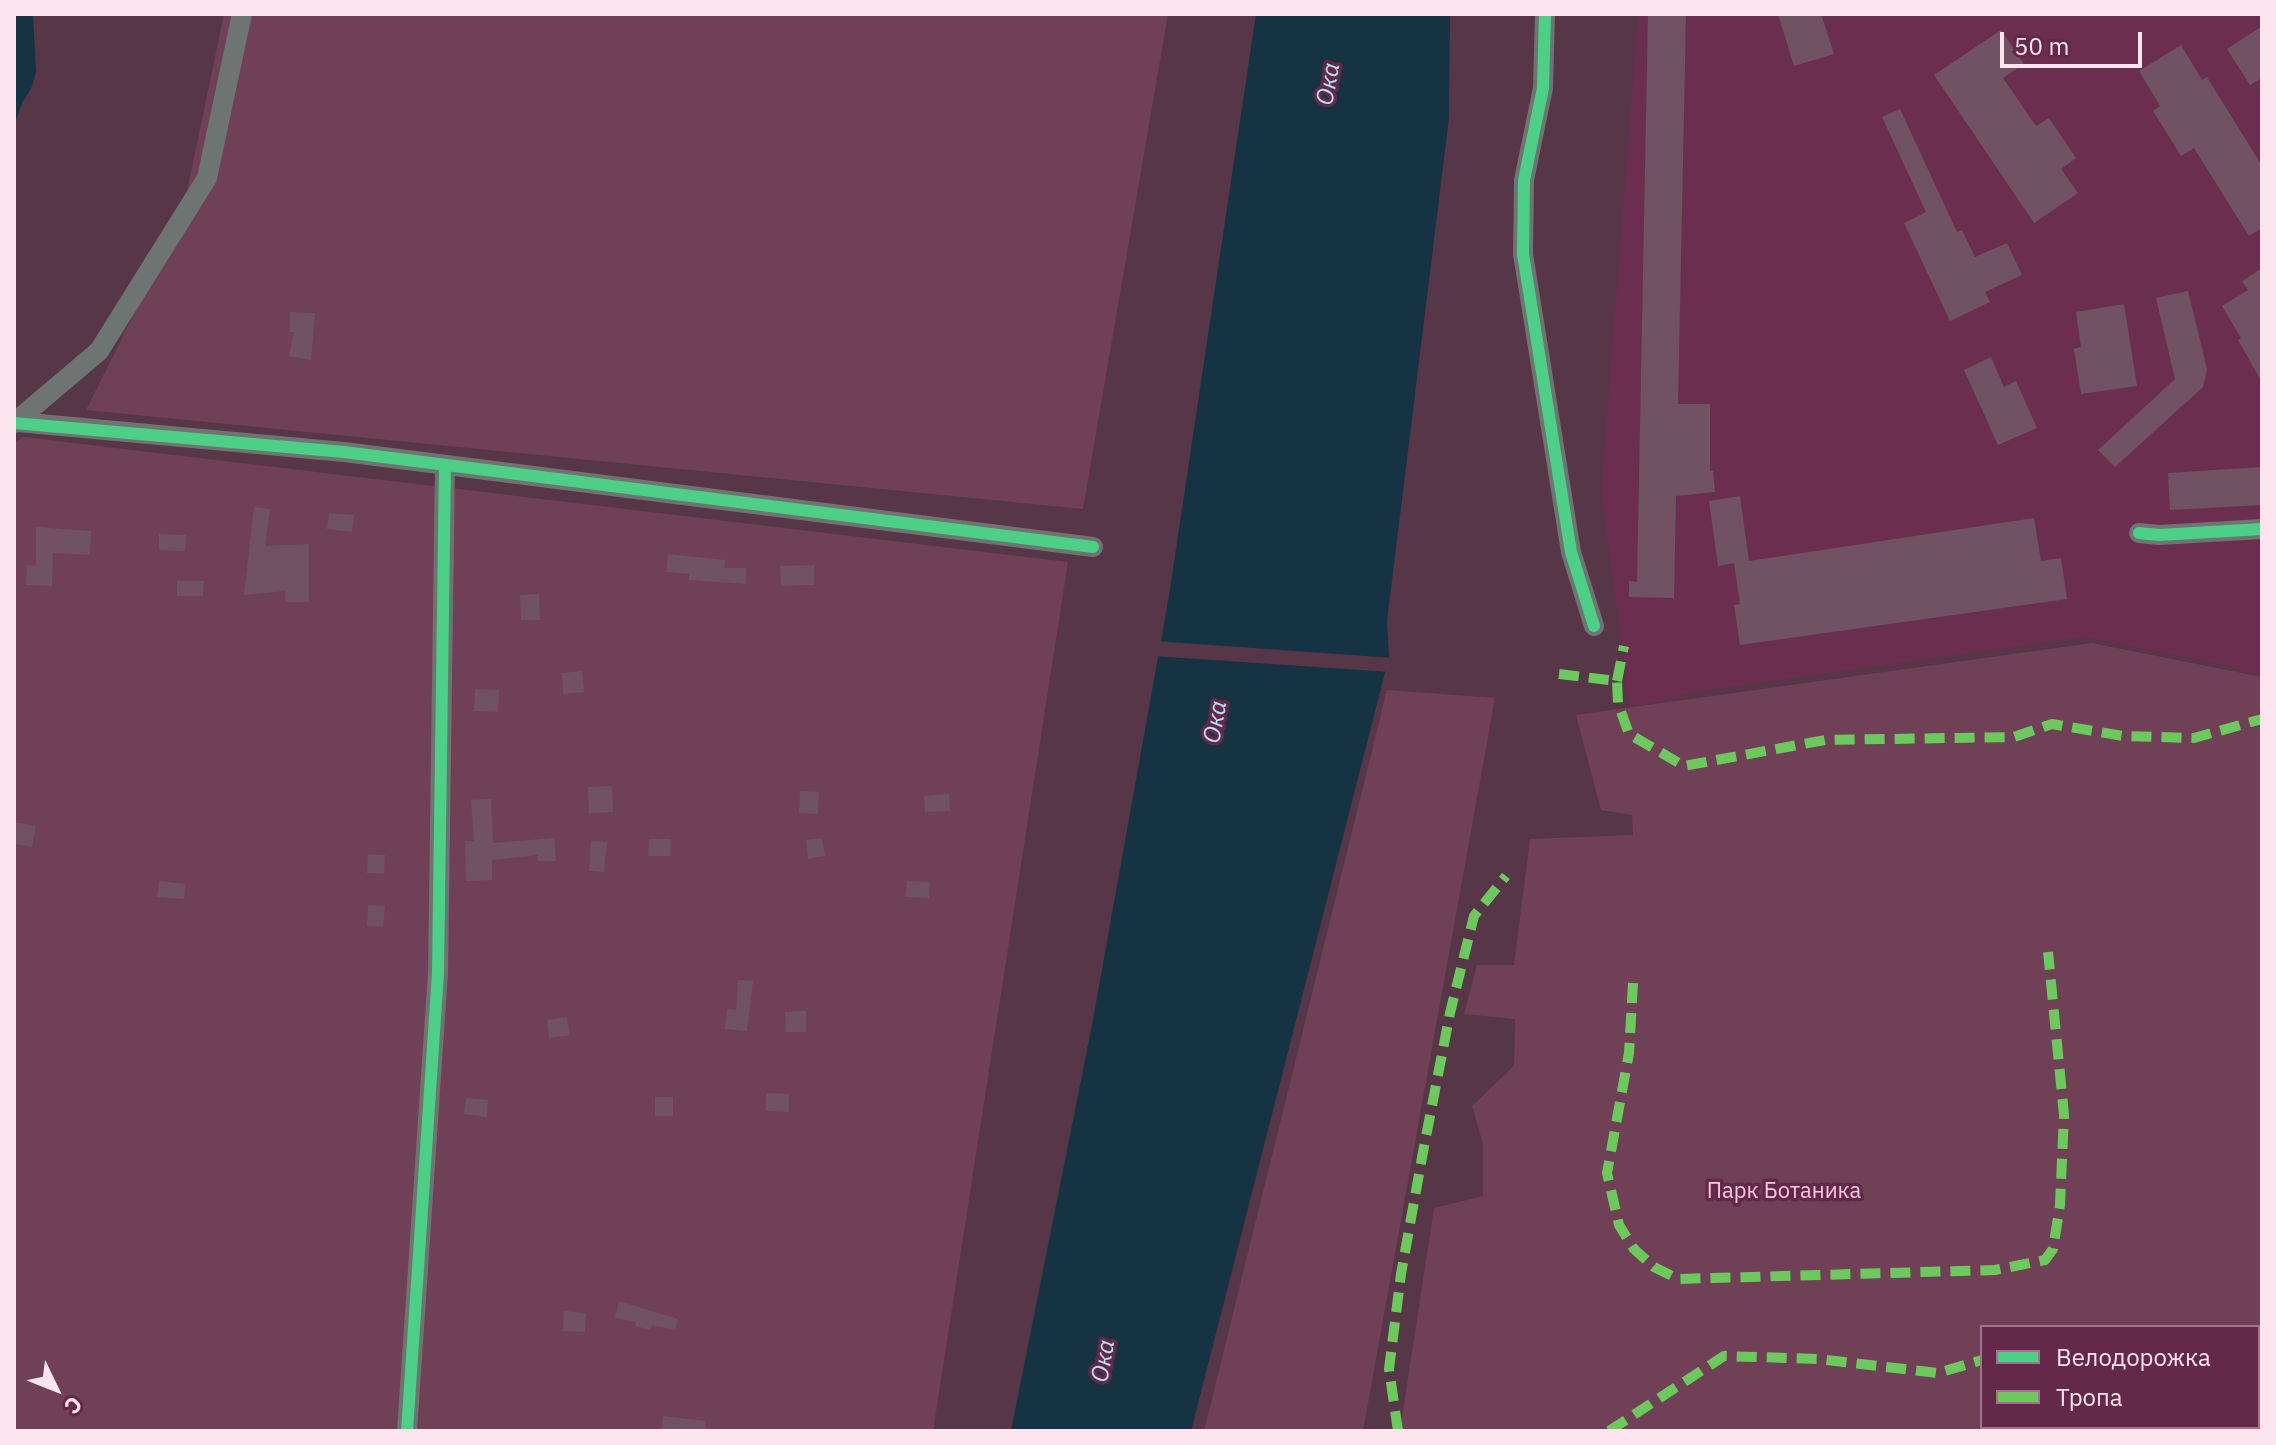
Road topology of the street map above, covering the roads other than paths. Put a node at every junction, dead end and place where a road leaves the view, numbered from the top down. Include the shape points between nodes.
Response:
1 (242, 14) edge
2 (1545, 14) edge
3 (16, 422) edge
4 (445, 465) junction
5 (2262, 529) edge
6 (2139, 533) dead end
7 (1093, 547) dead end
8 (1594, 626) dead end
9 (407, 1431) edge

1 - 3 street via 207,178 99,351
2 - 8 street via 1543,88 1524,180 1523,254 1571,552
3 - 4 street
4 - 7 street
4 - 9 street via 438,973
5 - 6 street

